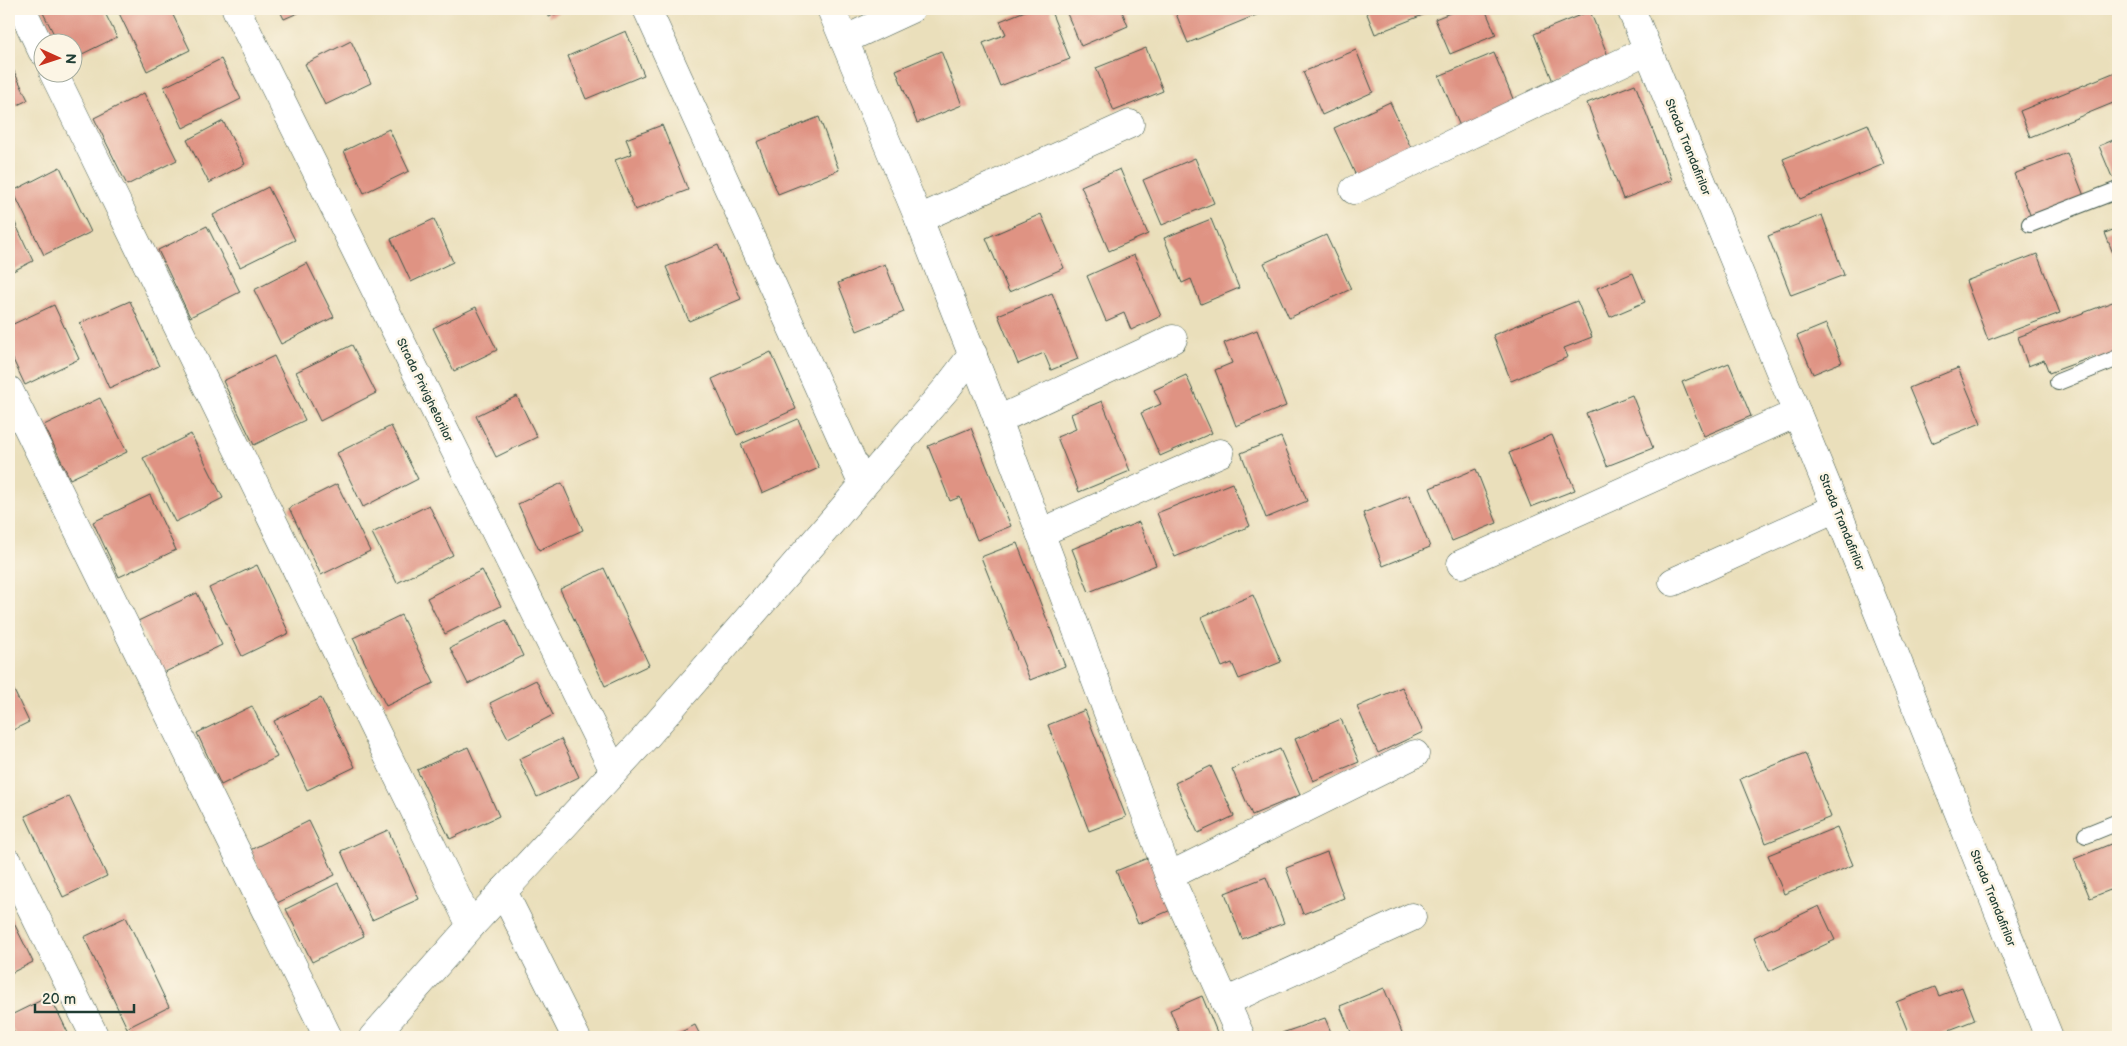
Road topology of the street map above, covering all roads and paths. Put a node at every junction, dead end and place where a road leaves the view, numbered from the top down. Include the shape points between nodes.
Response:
1 (22, 9) edge
2 (236, 9) edge
3 (647, 9) edge
4 (832, 9) edge
5 (911, 9) edge
6 (1631, 9) edge
7 (33, 32) edge
8 (844, 40) junction
9 (1648, 50) junction
10 (58, 82) edge
11 (1130, 124) dead end
12 (1354, 190) dead end
13 (2118, 190) edge
14 (918, 220) junction
15 (2030, 224) dead end
16 (1174, 339) dead end
17 (972, 354) junction
18 (2118, 358) edge
19 (2058, 382) dead end
20 (9, 390) edge
21 (1798, 413) junction
22 (998, 420) junction
23 (1220, 452) dead end
24 (863, 485) junction
25 (1836, 508) junction
26 (1040, 533) junction
27 (1461, 564) dead end
28 (1673, 582) dead end
29 (1414, 754) dead end
30 (614, 771) junction
31 (2118, 822) edge
32 (2086, 835) dead end
33 (9, 862) edge
34 (1170, 876) junction
35 (503, 891) junction
36 (1412, 917) dead end
37 (471, 926) junction
38 (1225, 1002) junction
39 (95, 1037) edge
40 (328, 1037) edge
41 (373, 1037) edge
42 (576, 1037) edge
43 (1241, 1037) edge
44 (2049, 1037) edge

1 - 7 street
2 - 30 street, Strada Privighetorilor
3 - 24 street
4 - 8 street
5 - 8 street
6 - 9 street, Strada Trandafirilor
8 - 14 street
9 - 12 street
9 - 21 street, Strada Trandafirilor
10 - 37 street
11 - 14 street
13 - 15 lane
14 - 17 street
16 - 22 street
17 - 22 street
17 - 24 street via 947,388
18 - 19 lane
20 - 40 street
21 - 25 street, Strada Trandafirilor
21 - 27 street
22 - 26 street
23 - 26 street
24 - 30 street
25 - 28 street
25 - 44 street, Strada Trandafirilor
26 - 34 street
29 - 34 street
30 - 35 street
31 - 32 lane
33 - 39 street
34 - 38 street
35 - 37 street
35 - 42 street
36 - 38 street
37 - 41 street
38 - 43 street

